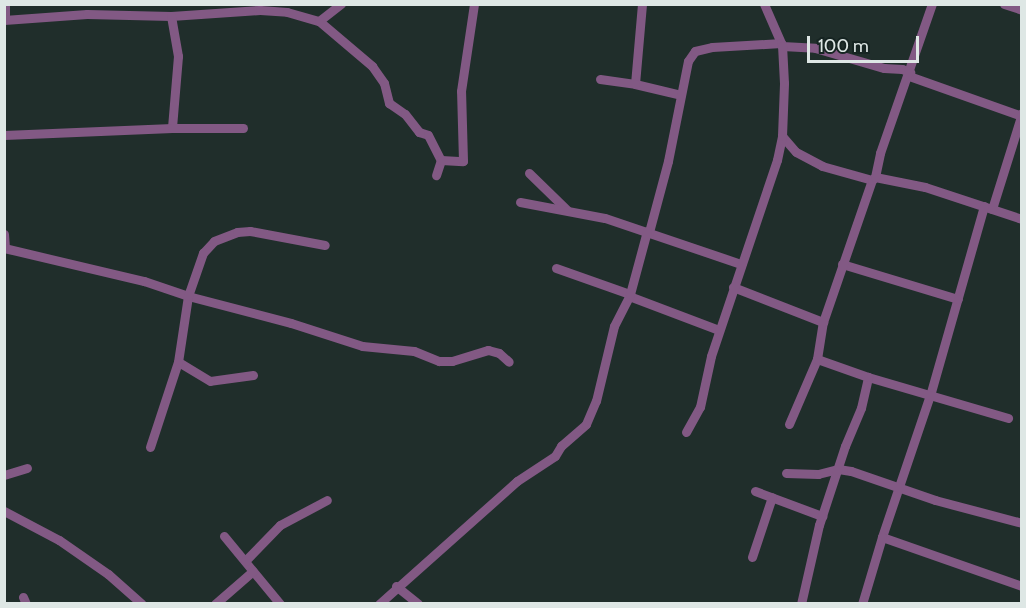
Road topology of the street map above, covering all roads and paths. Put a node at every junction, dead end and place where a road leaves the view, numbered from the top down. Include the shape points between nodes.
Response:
1 (5, 4) edge
2 (168, 4) edge
3 (340, 4) edge
4 (474, 4) edge
5 (642, 4) edge
6 (764, 4) edge
7 (933, 4) edge
8 (1004, 4) edge
9 (262, 8) edge
10 (87, 9) edge
11 (1022, 10) edge
12 (169, 16) junction
13 (5, 17) edge
14 (319, 21) junction
15 (781, 44) junction
16 (909, 74) junction
17 (600, 79) dead end
18 (635, 84) junction
19 (681, 95) junction
20 (1021, 114) edge
21 (172, 128) junction
22 (243, 128) dead end
23 (4, 135) edge
24 (782, 136) junction
25 (441, 160) junction
26 (529, 173) dead end
27 (436, 175) dead end
28 (873, 178) junction
29 (520, 202) dead end
30 (988, 208) junction
31 (568, 212) junction
32 (1022, 219) edge
33 (648, 232) junction
34 (4, 234) edge
35 (325, 245) dead end
36 (5, 248) edge
37 (741, 264) junction
38 (842, 264) junction
39 (556, 268) dead end
40 (733, 288) junction
41 (629, 295) junction
42 (188, 296) junction
43 (958, 300) junction
44 (823, 322) junction
45 (719, 330) junction
46 (817, 359) junction
47 (178, 362) junction
48 (509, 362) dead end
49 (253, 375) dead end
50 (868, 377) junction
51 (930, 395) junction
52 (1008, 418) dead end
53 (789, 424) dead end
54 (686, 432) dead end
55 (150, 447) dead end
56 (27, 468) dead end
57 (838, 469) junction
58 (786, 473) dead end
59 (4, 475) edge
60 (900, 487) junction
61 (755, 490) dead end
62 (772, 496) junction
63 (327, 500) dead end
64 (4, 511) edge
65 (822, 516) junction
66 (1022, 523) edge
67 (224, 536) dead end
68 (882, 537) junction
69 (752, 557) dead end
70 (245, 561) junction
71 (253, 572) junction
72 (396, 586) junction
73 (1022, 586) edge
74 (142, 603) edge
75 (215, 603) edge
76 (280, 603) edge
77 (379, 603) edge
78 (418, 603) edge
79 (801, 603) edge
80 (862, 603) edge

1 - 13 street
2 - 12 street
3 - 14 street
4 - 25 street via 461,91 463,161
5 - 18 street
6 - 15 street
7 - 16 street
8 - 11 street
9 - 12 street
9 - 14 street
10 - 12 street
10 - 13 street
12 - 21 street via 178,56
14 - 25 street via 372,66 384,83 389,103 428,135
15 - 16 street via 815,48
15 - 19 street via 695,51 688,61
15 - 24 street
16 - 20 street
16 - 28 street
17 - 18 street
18 - 19 street
19 - 33 street
20 - 30 street
21 - 22 street
21 - 23 street
24 - 28 street via 796,152 822,166
24 - 37 street
25 - 27 street
26 - 31 street
28 - 30 street via 925,187
28 - 38 street
29 - 31 street
30 - 32 street
30 - 43 street
31 - 33 street via 605,218
33 - 37 street
33 - 41 street
34 - 36 street
35 - 42 street via 237,232 214,241 203,253
36 - 42 street via 118,274
37 - 40 street
38 - 43 street
38 - 44 street
39 - 41 street
40 - 44 street
40 - 45 street
41 - 45 street
41 - 72 street via 614,326 596,400 586,424 555,456 517,481
42 - 47 street
42 - 48 street via 362,346 414,351 439,361 488,350 500,353
43 - 51 street
44 - 46 street
45 - 54 street via 700,406
46 - 50 street
46 - 53 street
47 - 49 street via 210,381
47 - 55 street
50 - 51 street
50 - 57 street
51 - 52 street
51 - 60 street
56 - 59 street
57 - 58 street via 818,474
57 - 60 street via 867,474
57 - 65 street
60 - 66 street
60 - 68 street
61 - 62 street
62 - 65 street
62 - 69 street
63 - 70 street via 280,525
64 - 74 street via 59,540
65 - 79 street
67 - 70 street
68 - 73 street
68 - 80 street
70 - 71 street
71 - 75 street
71 - 76 street
72 - 77 street
72 - 78 street

